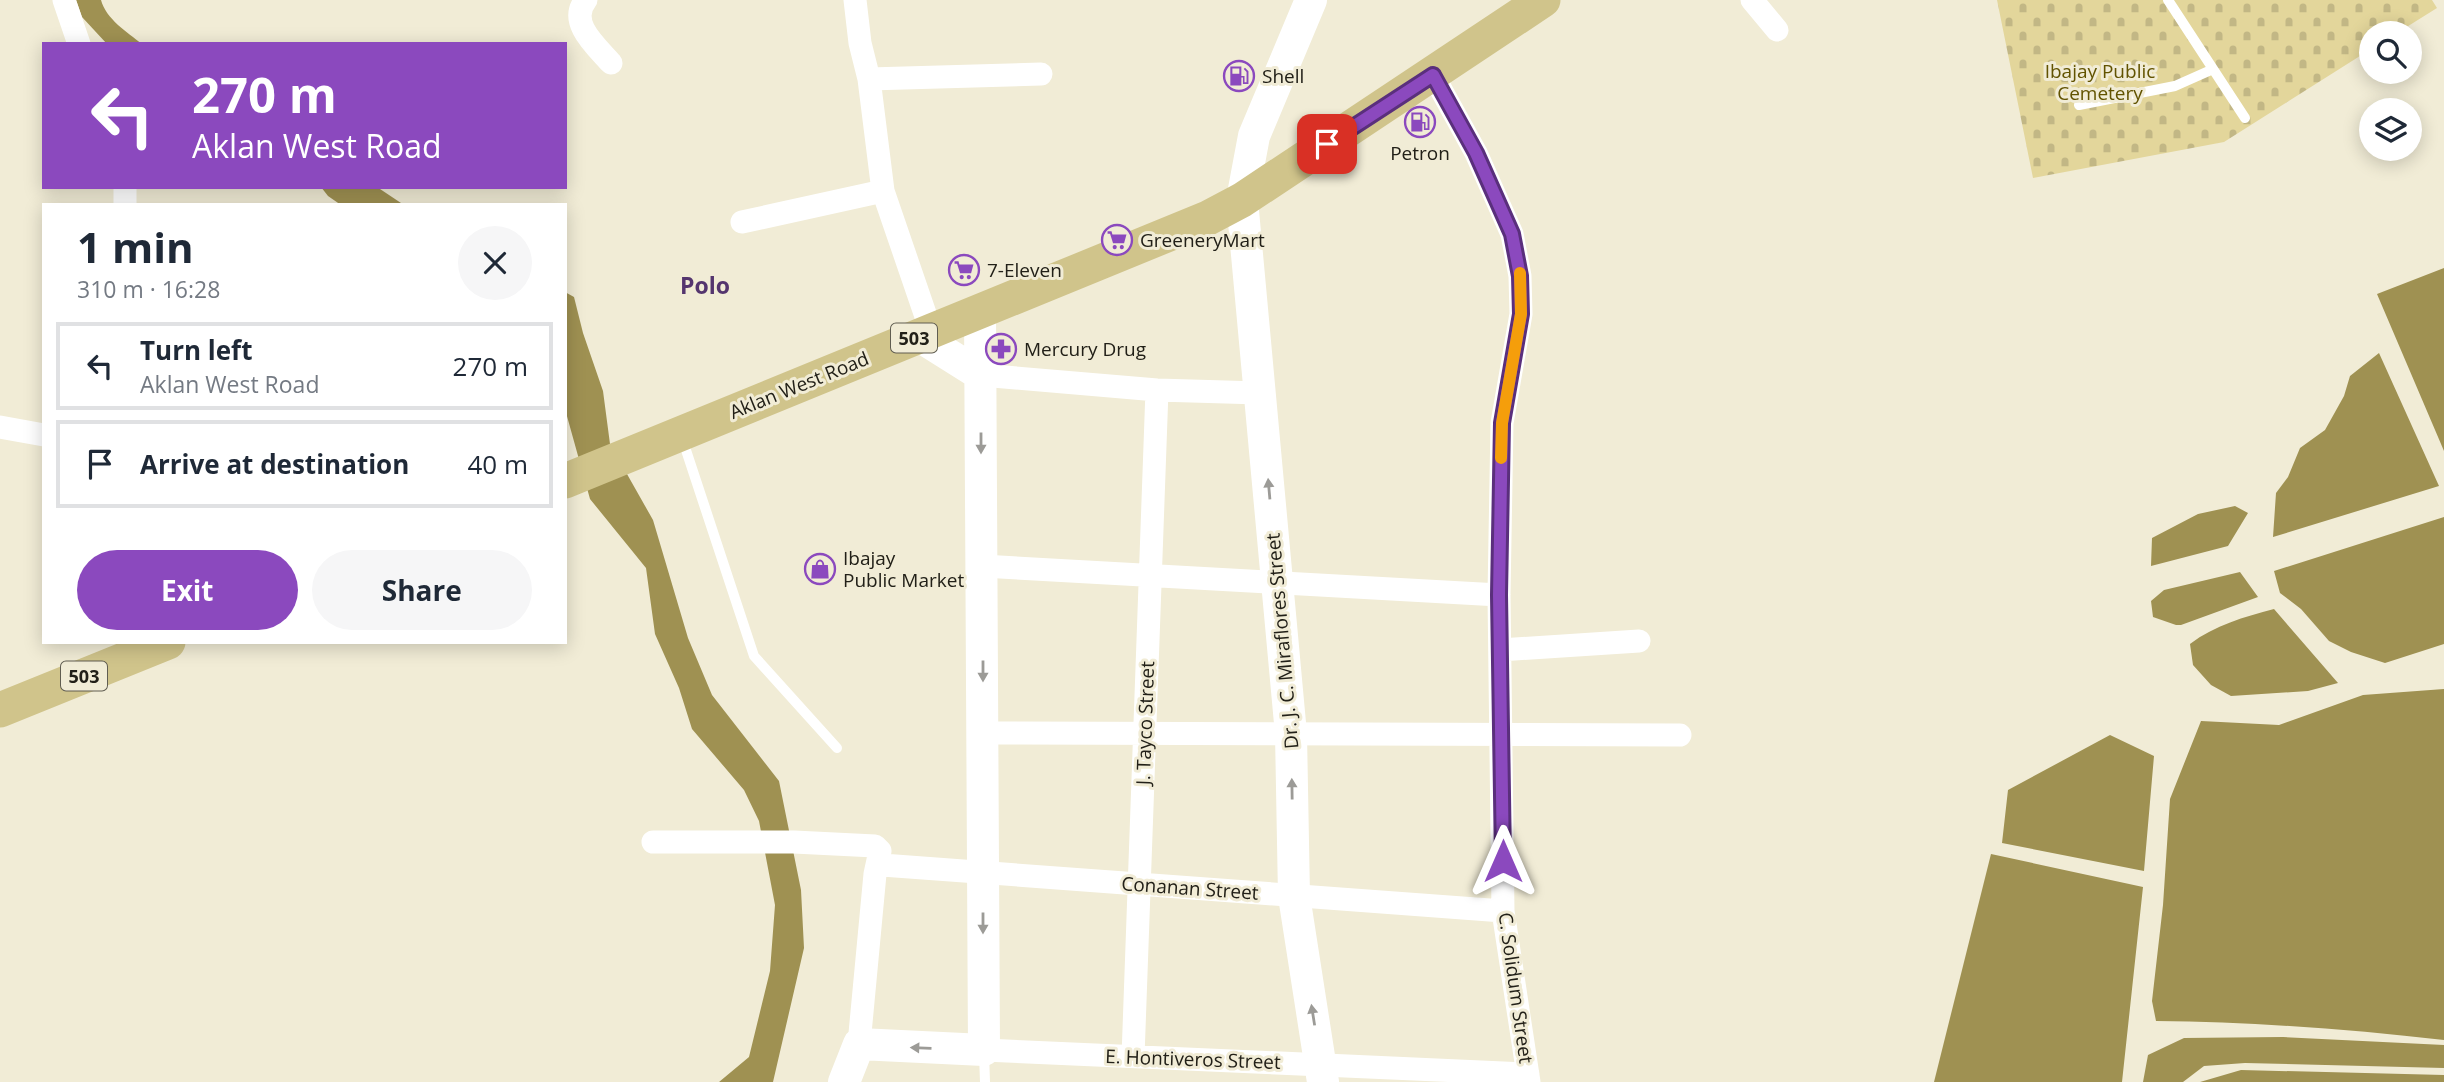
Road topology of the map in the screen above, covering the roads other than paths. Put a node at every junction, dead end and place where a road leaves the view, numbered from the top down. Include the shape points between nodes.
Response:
1 (64, 0) edge
2 (586, 0) edge
3 (855, 0) edge
4 (1311, 0) edge
5 (1543, 0) edge
6 (1752, 0) edge
7 (2168, 0) edge
8 (1777, 30) dead end
9 (78, 42) edge
10 (611, 63) dead end
11 (2211, 70) junction
12 (1041, 74) dead end
13 (1433, 75) junction
14 (869, 79) junction
15 (2079, 105) dead end
16 (2245, 118) dead end
17 (883, 191) junction
18 (1242, 200) junction
19 (742, 222) dead end
20 (980, 311) junction
21 (925, 333) junction
22 (981, 375) junction
23 (1157, 390) junction
24 (1260, 393) junction
25 (0, 427) edge
26 (681, 433) junction
27 (42, 435) edge
28 (567, 480) edge
29 (982, 566) junction
30 (1150, 575) junction
31 (1278, 583) junction
32 (1499, 595) junction
33 (1639, 641) dead end
34 (157, 644) edge
35 (1500, 650) junction
36 (120, 651) edge
37 (0, 710) edge
38 (983, 733) junction
39 (1144, 733) junction
40 (1291, 733) junction
41 (1502, 734) junction
42 (1681, 734) dead end
43 (837, 748) dead end
44 (653, 842) dead end
45 (878, 862) junction
46 (983, 873) junction
47 (1139, 884) junction
48 (1294, 895) junction
49 (1503, 911) junction
50 (859, 1044) junction
51 (984, 1051) junction
52 (1133, 1057) junction
53 (1323, 1073) edge
54 (1529, 1078) edge
55 (844, 1082) edge
56 (985, 1082) edge

1 - 9 street
2 - 10 street via 580,15 584,34
3 - 14 street
4 - 18 street, Dr. J. C. Miraflores Street via 1254,136
5 - 13 main road, Aklan West Road / 503
6 - 8 street
7 - 11 lane
11 - 15 lane via 2175,86
11 - 16 lane
12 - 14 street
13 - 18 main road, Aklan West Road / 503
13 - 32 street, C. Solidum Street via 1476,153 1512,234 1520,276 1521,314 1502,423
14 - 17 street
17 - 19 street
17 - 21 street
18 - 20 main road, Aklan West Road / 503
18 - 24 street, Dr. J. C. Miraflores Street
20 - 21 main road, Aklan West Road / 503
20 - 22 street
21 - 22 street
21 - 26 main road, Aklan West Road / 503
22 - 23 street
22 -> 29 street
23 - 24 street
23 - 30 street, J. Tayco Street
31 -> 24 street, Dr. J. C. Miraflores Street
25 - 27 street
26 - 28 main road, Aklan West Road / 503
26 - 43 lane via 754,656
29 - 30 street
29 -> 38 street
30 - 31 street
30 - 39 street, J. Tayco Street
31 - 32 street
31 - 40 street, Dr. J. C. Miraflores Street
32 - 35 street, C. Solidum Street
33 - 35 street
34 - 36 main road, 503
35 - 41 street, C. Solidum Street
36 - 37 main road, 503
38 - 39 street
38 - 46 street
39 - 40 street
39 - 47 street, J. Tayco Street
40 - 41 street
48 -> 40 street, Dr. J. C. Miraflores Street
41 - 42 street
41 - 49 street, C. Solidum Street
44 - 45 street via 875,846 880,851
45 - 46 street, Conanan Street
45 - 50 street
46 - 47 street, Conanan Street
46 -> 51 street
47 - 48 street, Conanan Street
47 - 52 street, J. Tayco Street
48 - 49 street, Conanan Street
53 -> 48 street, Dr. J. C. Miraflores Street
49 - 54 street, C. Solidum Street
51 -> 50 street, E. Hontiveros Street
50 - 55 street
51 - 52 street, E. Hontiveros Street
51 - 56 lane
52 - 53 street, E. Hontiveros Street
53 - 54 street, E. Hontiveros Street

